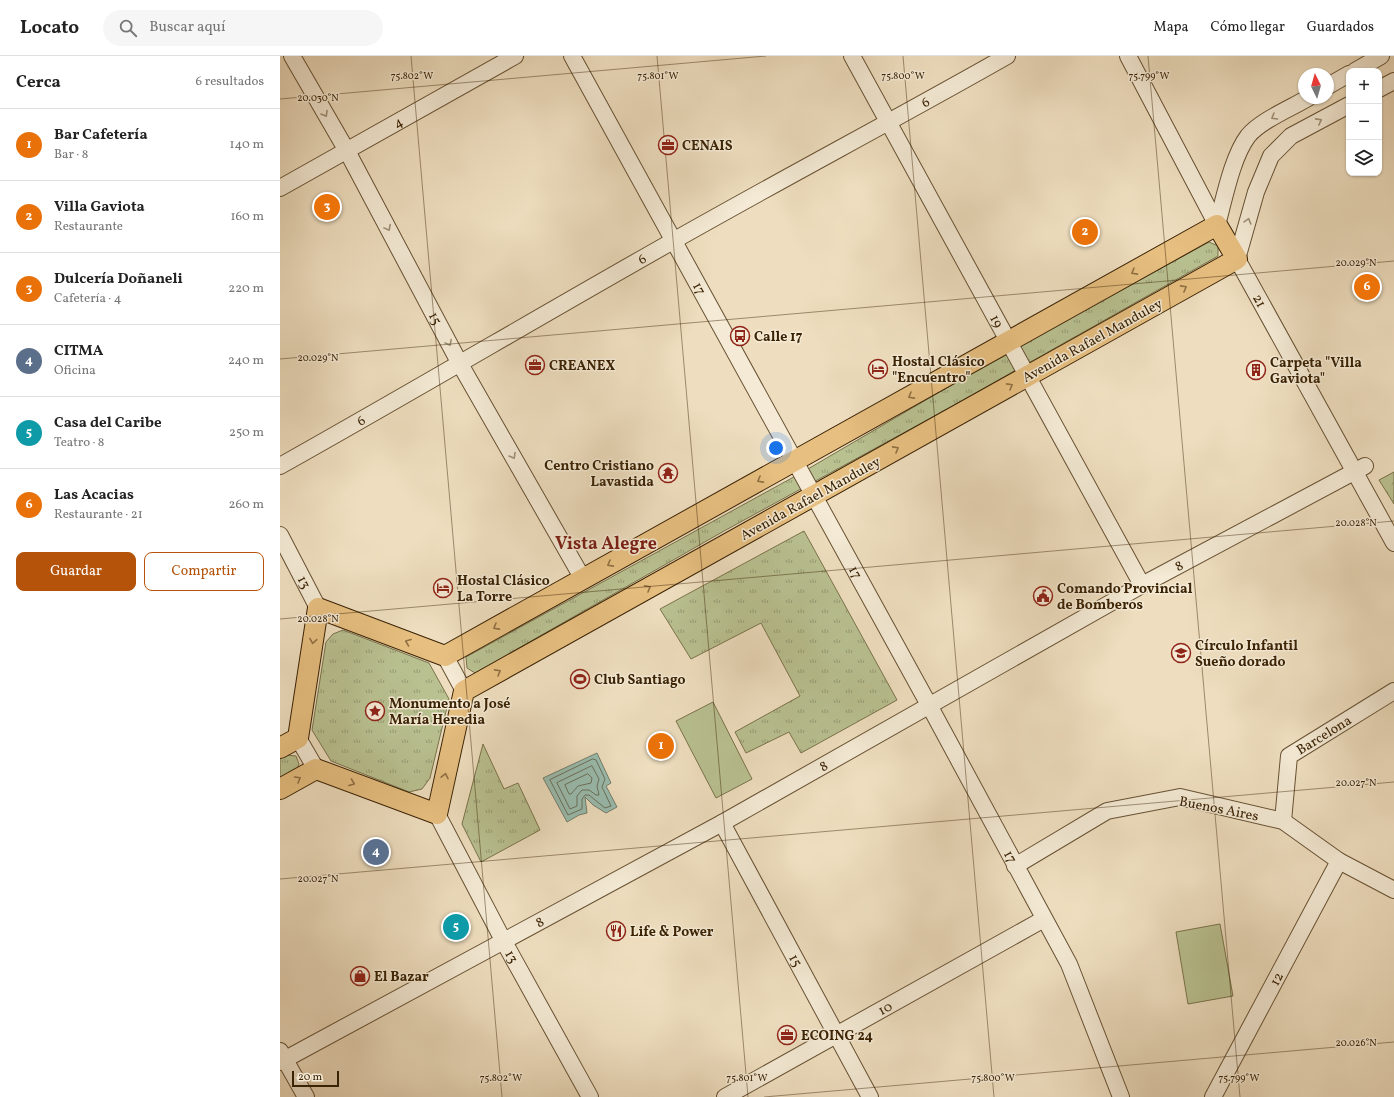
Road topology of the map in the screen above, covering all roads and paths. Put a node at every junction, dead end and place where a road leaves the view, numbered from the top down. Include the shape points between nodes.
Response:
1 (292, 56) edge
2 (515, 56) edge
3 (572, 56) edge
4 (852, 56) edge
5 (1007, 56) edge
6 (1128, 56) edge
7 (1381, 56) edge
8 (1360, 68) edge
9 (1346, 76) edge
10 (1394, 81) edge
11 (1334, 83) edge
12 (1382, 87) edge
13 (1298, 104) edge
14 (1346, 107) edge
15 (889, 123) junction
16 (347, 151) junction
17 (280, 188) edge
18 (1217, 226) junction
19 (674, 240) junction
20 (1237, 259) junction
21 (1009, 342) junction
22 (460, 364) junction
23 (1028, 376) junction
24 (794, 461) junction
25 (280, 466) edge
26 (1359, 470) junction
27 (813, 496) junction
28 (280, 535) edge
29 (1394, 543) edge
30 (583, 579) junction
31 (1142, 585) junction
32 (318, 608) junction
33 (445, 656) junction
34 (464, 691) junction
35 (1394, 691) edge
36 (929, 705) junction
37 (298, 738) junction
38 (280, 748) edge
39 (316, 769) junction
40 (280, 789) edge
41 (437, 814) junction
42 (1283, 821) junction
43 (722, 823) junction
44 (1339, 861) junction
45 (1015, 866) junction
46 (1394, 890) edge
47 (1044, 919) junction
48 (503, 940) junction
49 (836, 1034) junction
50 (282, 1058) edge
51 (306, 1097) edge
52 (590, 1097) edge
53 (725, 1097) edge
54 (870, 1097) edge
55 (1121, 1097) edge
56 (1213, 1097) edge

1 -> 16 street, 15
2 - 16 street, 4
3 - 19 street, 17
4 - 15 street, 19
5 - 15 street, 6
6 - 18 street, 21
7 - 8 street
9 - 11 street
10 - 12 street
13 -> 18 street via 1265,122 1248,136 1235,162
20 -> 14 street via 1256,192 1271,156 1291,136
15 - 19 street, 6
15 - 21 street, 19
16 - 17 street, 4
16 -> 22 street, 15
18 - 20 main road, 21
18 -> 21 main road
19 - 22 street, 6
19 - 24 street, 17
23 -> 20 main road, Avenida Rafael Manduley
20 - 26 street, 21
21 - 23 street, 19
21 -> 24 main road
22 - 25 street, 6
22 -> 30 street, 15
27 -> 23 main road, Avenida Rafael Manduley
23 - 31 street, 19
24 - 27 street, 17
24 -> 30 main road
26 - 29 street, 21
26 - 31 street, 8
34 -> 27 main road, Avenida Rafael Manduley
27 - 36 street, 17
28 - 32 street, 13
30 -> 33 main road
31 - 36 street, 8
33 -> 32 main road
32 -> 37 main road
33 - 34 street
41 -> 34 main road
35 - 42 street, Barcelona via 1289,756
36 - 43 street, 8
36 - 45 street, 17
37 - 38 main road
37 - 39 street
40 -> 39 main road
39 -> 41 main road
41 - 48 street, 13
42 - 44 street, Buenos Aires
42 - 45 street, Buenos Aires via 1180,797 1144,803 1107,811
43 - 48 street, 8
43 - 49 street, 15
44 - 46 street, Buenos Aires
44 - 56 street, 12
45 - 47 street, 17
47 - 49 street, 10
47 - 55 street, 17 via 1069,964
48 - 50 street, 8
48 - 52 street, 13
49 - 53 street, 10
49 - 54 street, 15
50 - 51 street

